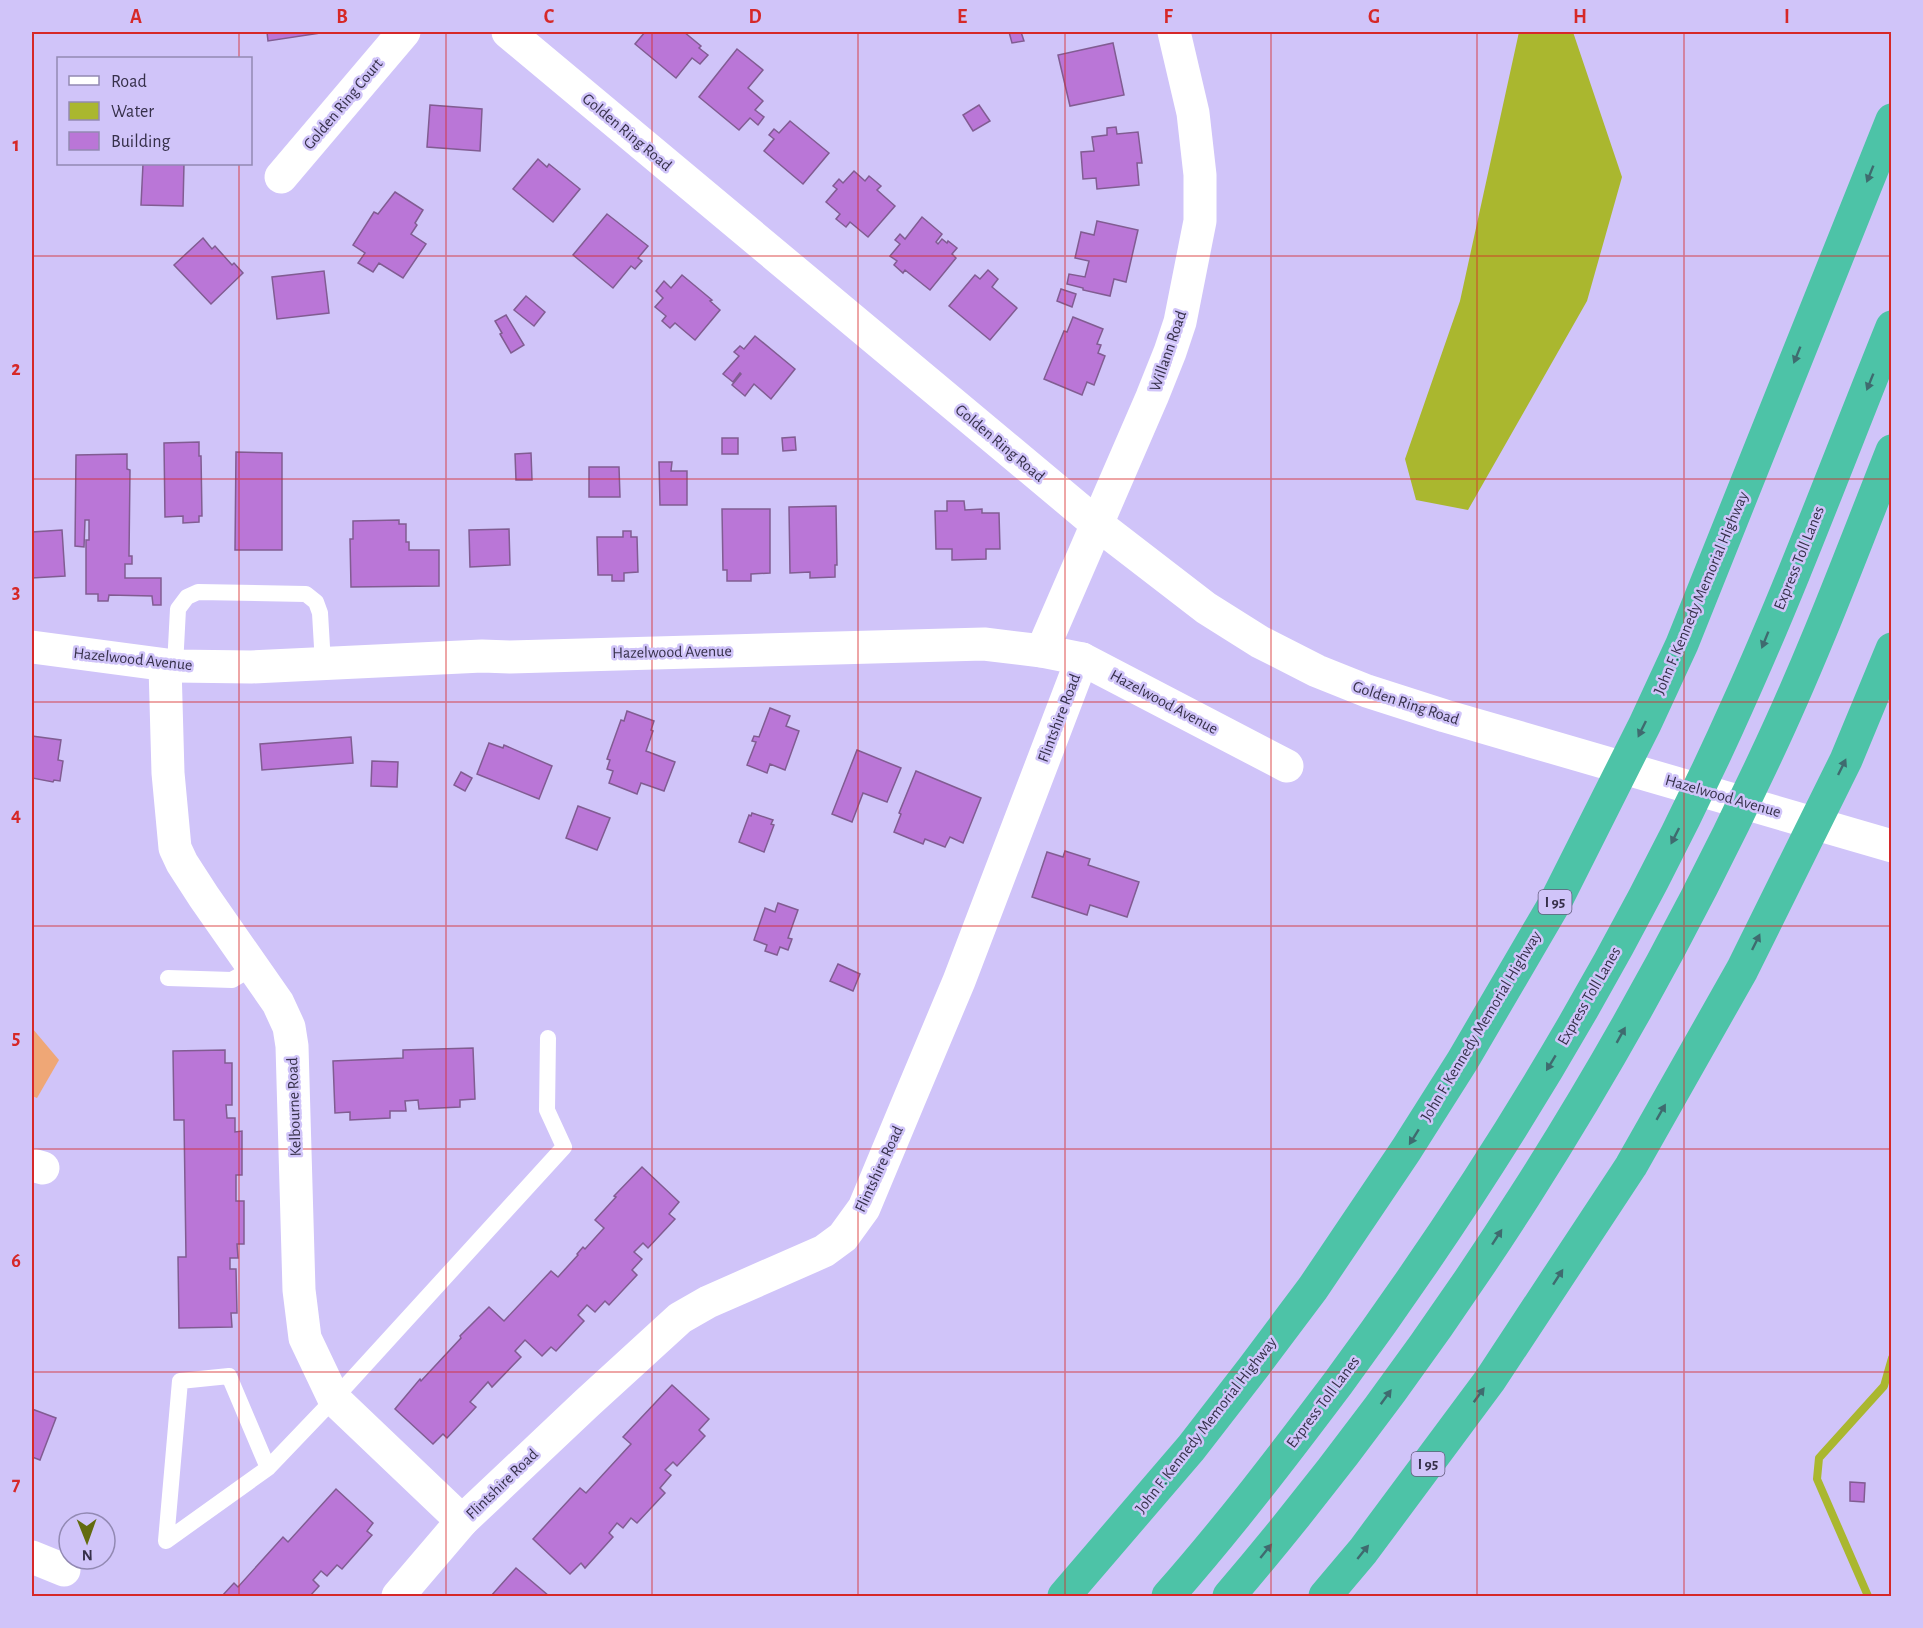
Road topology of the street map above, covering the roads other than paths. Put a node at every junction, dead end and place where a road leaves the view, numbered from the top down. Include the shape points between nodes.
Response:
1 (404, 32) edge
2 (508, 32) edge
3 (1174, 32) edge
4 (1892, 120) edge
5 (281, 177) dead end
6 (1892, 327) edge
7 (1892, 451) edge
8 (1097, 524) junction
9 (32, 647) edge
10 (1892, 649) edge
11 (1042, 651) junction
12 (1082, 659) junction
13 (323, 664) junction
14 (170, 666) junction
15 (1555, 748) joint
16 (1287, 766) dead end
17 (1892, 846) edge
18 (254, 967) junction
19 (168, 978) dead end
20 (548, 1038) dead end
21 (334, 1399) junction
22 (268, 1468) junction
23 (462, 1521) junction
24 (32, 1557) edge
25 (57, 1567) edge
26 (398, 1596) edge
27 (1064, 1596) edge
28 (1168, 1596) edge
29 (1229, 1596) edge
30 (1325, 1596) edge

1 - 5 street, Golden Ring Court
2 - 8 street, Golden Ring Road
3 - 8 street, Willann Road via 1198,147 1200,221 1180,322 1170,352
4 -> 27 highway, John F. Kennedy Memorial Highway / I 95 via 1682,644 1556,901 1463,1060 1319,1279 1191,1448
6 -> 28 highway, Express Toll Lanes via 1738,704 1650,885 1573,1024 1466,1200 1378,1328 1284,1454
29 -> 7 highway via 1372,1417 1545,1164 1598,1077 1695,900 1763,763
8 - 11 street, Willann Road
8 - 15 street, Golden Ring Road via 1206,608 1317,671 1445,717
9 - 14 street, Hazelwood Avenue
30 -> 10 highway, I 95 via 1490,1380 1631,1166 1742,970 1846,760
11 - 12 street, Hazelwood Avenue
11 - 13 street, Hazelwood Avenue via 984,644 482,656
12 - 16 street, Hazelwood Avenue
12 - 23 street, Flintshire Road via 959,981 864,1208 843,1237 824,1251 680,1318
13 - 14 street, Hazelwood Avenue
13 - 14 lane via 320,613 316,602 306,594 198,592 178,609
14 - 18 street, Kelbourne Road via 168,773 175,848
15 - 17 street, Hazelwood Avenue
18 - 19 lane via 232,980
18 - 21 street, Kelbourne Road via 289,1027 302,1320 306,1338
20 - 21 lane via 547,1110 564,1147
21 - 22 lane
21 - 23 street, Kelbourne Road
22 - 22 lane via 229,1376 180,1381 166,1541
23 - 26 street, Flintshire Road
24 - 25 street

